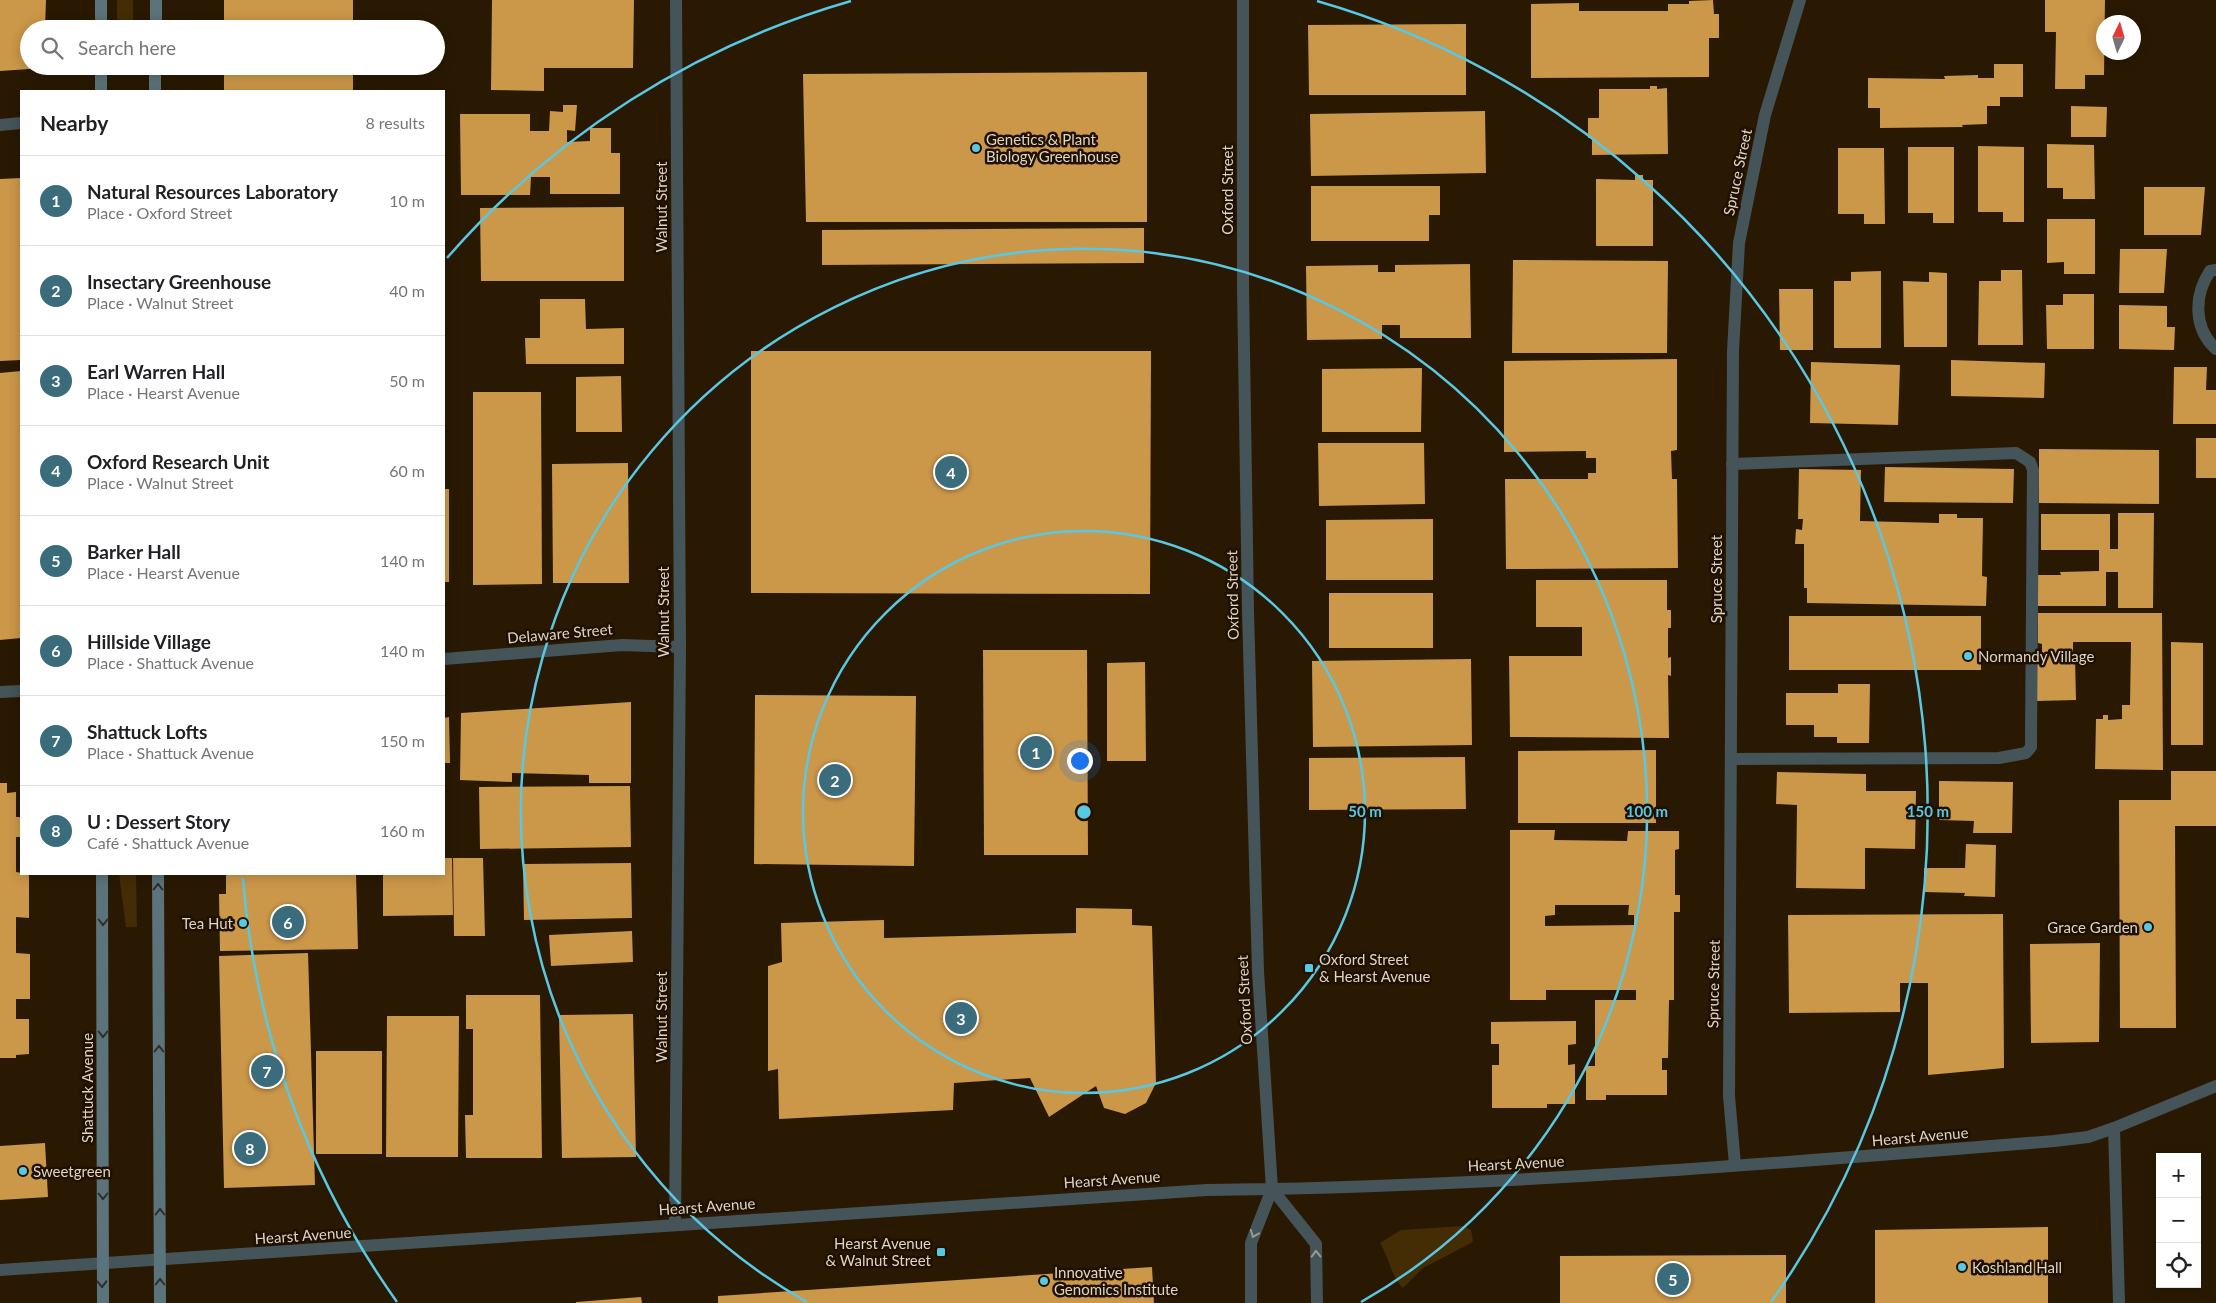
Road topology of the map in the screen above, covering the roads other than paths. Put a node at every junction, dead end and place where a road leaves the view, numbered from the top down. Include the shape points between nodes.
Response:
1 (101, 0) edge
2 (156, 0) edge
3 (676, 0) edge
4 (1243, 0) edge
5 (1800, 0) edge
6 (101, 20) edge
7 (156, 20) edge
8 (101, 75) edge
9 (156, 75) edge
10 (101, 90) edge
11 (156, 90) edge
12 (20, 123) edge
13 (0, 125) edge
14 (2216, 270) edge
15 (2216, 349) edge
16 (1732, 464) junction
17 (680, 647) junction
18 (445, 659) edge
19 (20, 691) edge
20 (0, 692) edge
21 (1732, 759) junction
22 (102, 875) edge
23 (158, 875) edge
24 (2216, 1086) edge
25 (2114, 1128) junction
26 (1735, 1166) junction
27 (1272, 1189) junction
28 (676, 1224) junction
29 (160, 1260) junction
30 (102, 1265) junction
31 (0, 1270) edge
32 (103, 1303) edge
33 (160, 1303) edge
34 (1250, 1303) edge
35 (1317, 1303) edge
36 (2119, 1303) edge

1 - 6 main road
2 - 7 main road
3 - 17 street, Walnut Street
4 - 27 street, Oxford Street via 1248,611 1258,971
5 - 16 street, Spruce Street via 1765,115 1739,243 1733,351
8 - 10 main road
9 - 11 main road
12 - 13 street
14 - 15 street via 2210,271 2200,286 2198,308 2209,343
16 - 21 street, Spruce Street
16 - 21 street via 2016,453 2030,462 2033,480 2032,731 2031,747 2026,752 1999,758
17 - 18 street, Delaware Street via 629,644
17 - 28 street, Walnut Street
19 - 20 street
21 - 26 street, Spruce Street via 1729,1107
22 -> 30 main road, Shattuck Avenue
29 -> 23 main road
24 - 25 street, Hearst Avenue
25 - 26 street, Hearst Avenue via 2088,1137 2054,1141
25 - 36 street
26 - 27 street, Hearst Avenue
27 - 28 street, Hearst Avenue via 1207,1190
27 -> 34 street, Oxford Street via 1250,1244
35 -> 27 street via 1316,1244
28 - 29 street, Hearst Avenue
29 - 30 street, Hearst Avenue
33 -> 29 main road
30 - 31 street, Hearst Avenue
30 -> 32 main road, Shattuck Avenue

